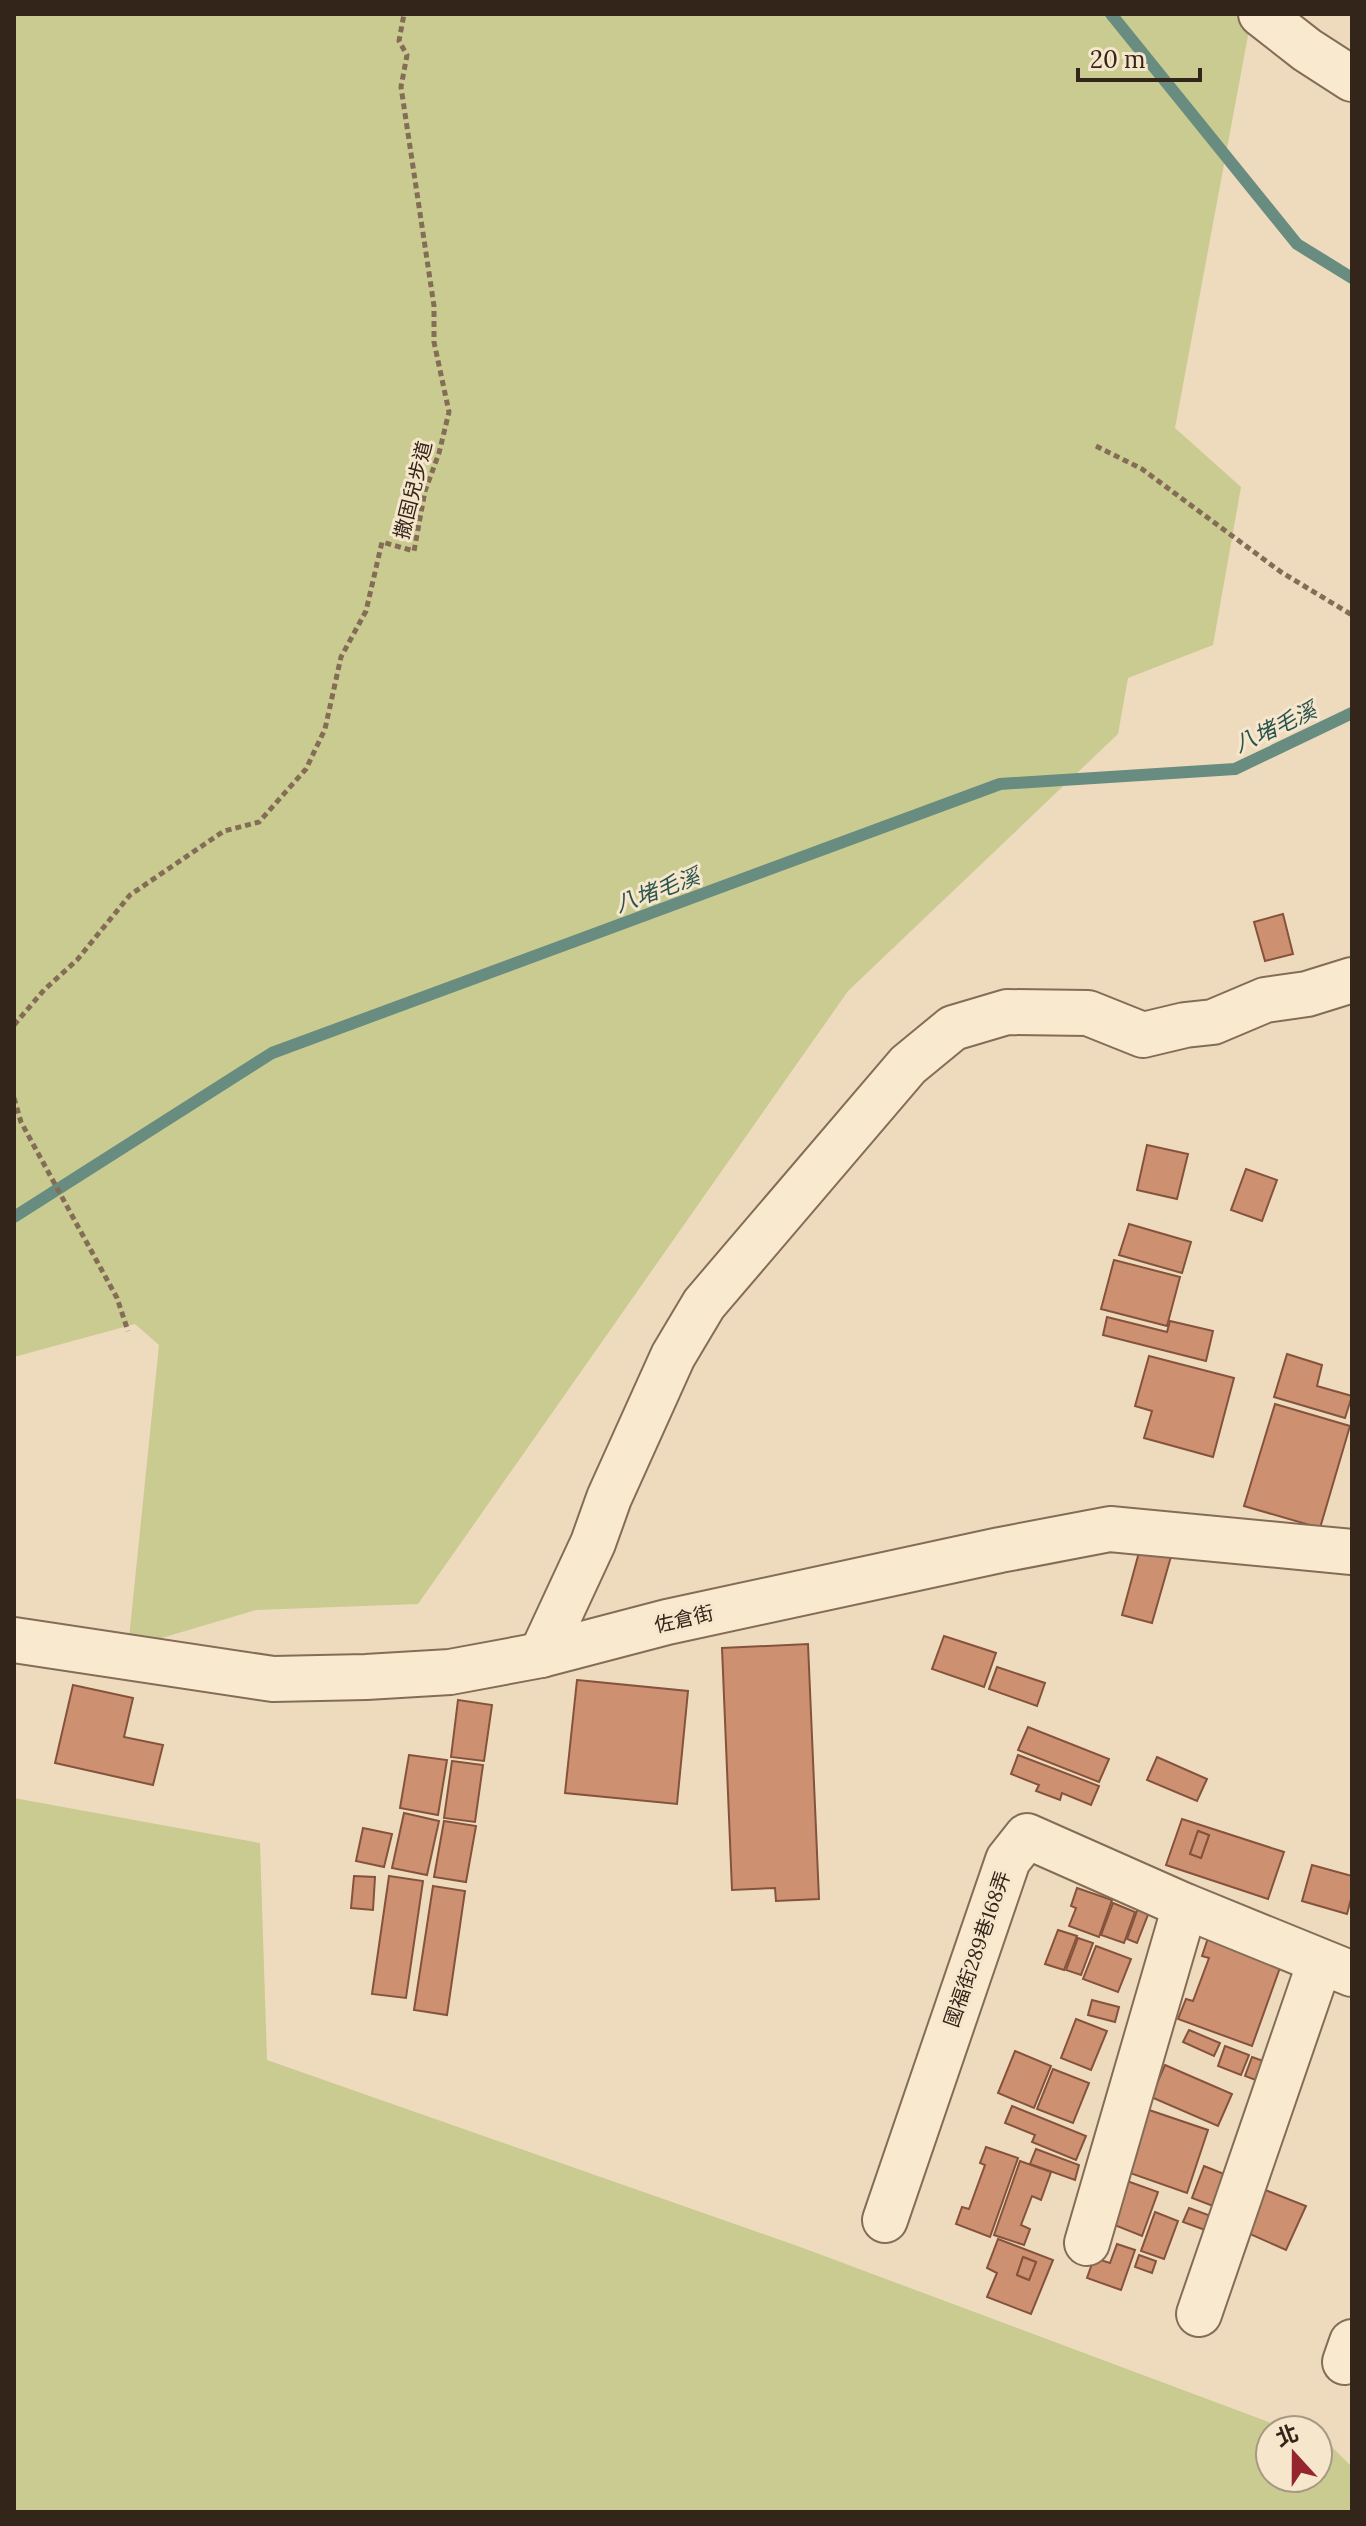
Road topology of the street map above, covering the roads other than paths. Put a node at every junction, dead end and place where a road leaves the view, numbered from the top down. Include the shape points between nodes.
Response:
1 (1261, 14) edge
2 (1352, 79) edge
3 (1352, 980) edge
4 (1352, 1552) edge
5 (14, 1640) edge
6 (541, 1655) junction
7 (1185, 1906) junction
8 (1336, 1968) edge
9 (885, 2220) dead end
10 (1087, 2243) dead end
11 (1199, 2314) dead end

1 - 2 street
3 - 6 street via 1265,1000 1213,1022 1143,1035 1088,1013 1007,1012 953,1028 908,1065 704,1304 673,1356
4 - 6 street, 佐倉街 via 1110,1529 667,1622
5 - 6 street, 佐倉街 via 273,1679 450,1672
7 - 8 street, 國福街289巷168弄
7 - 9 street, 國福街289巷168弄 via 1027,1836 1008,1860
7 - 10 street
8 - 11 street

